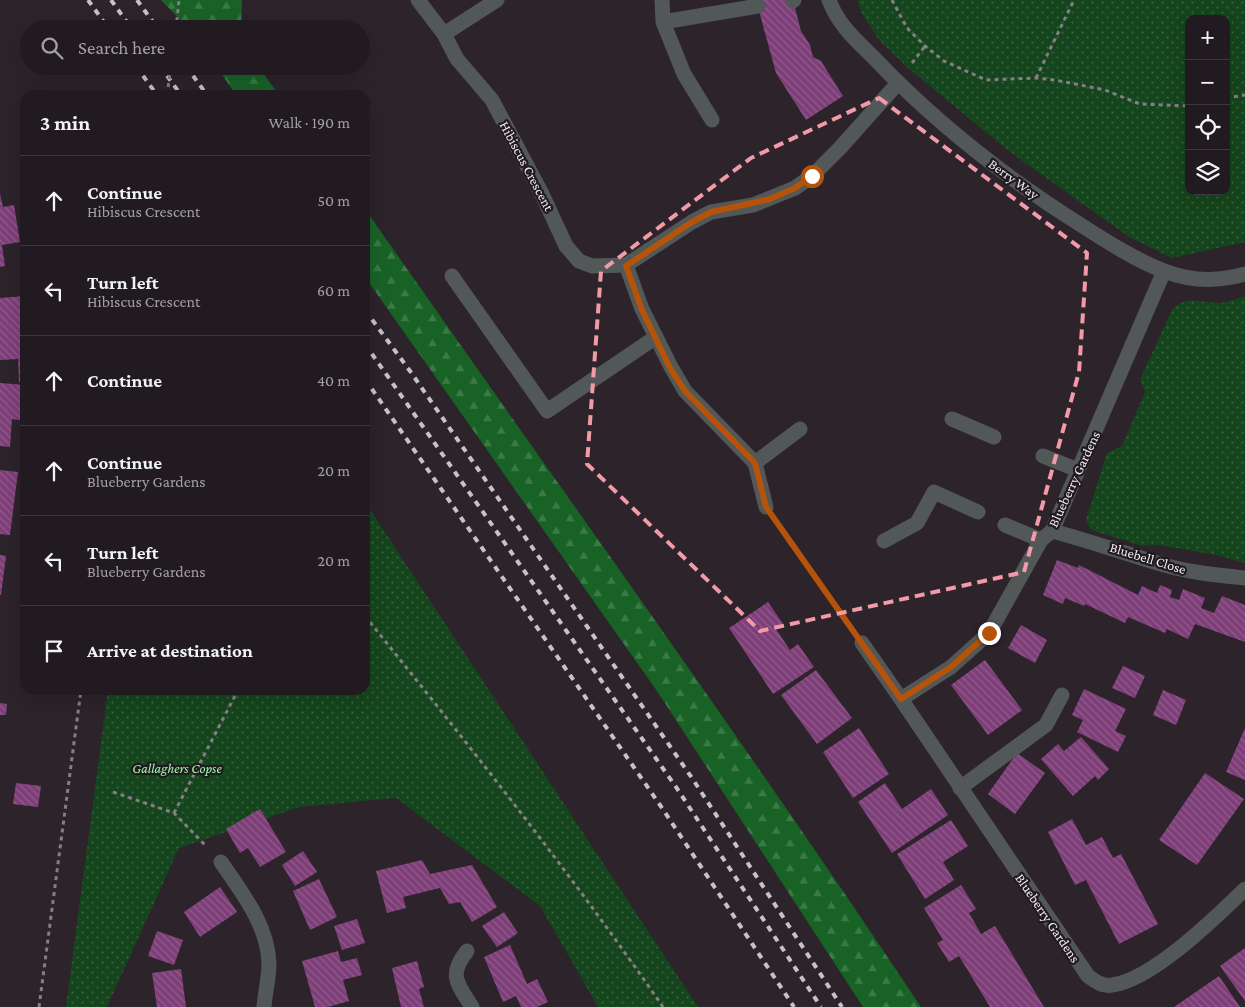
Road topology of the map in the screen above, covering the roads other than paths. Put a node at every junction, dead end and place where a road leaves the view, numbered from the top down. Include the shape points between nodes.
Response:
1 (418, 0) edge
2 (497, 0) edge
3 (662, 0) edge
4 (829, 0) edge
5 (758, 6) dead end
6 (664, 22) junction
7 (444, 34) junction
8 (898, 83) junction
9 (712, 120) dead end
10 (626, 266) junction
11 (1164, 271) junction
12 (1245, 274) edge
13 (452, 276) dead end
14 (656, 337) junction
15 (952, 419) dead end
16 (800, 429) dead end
17 (994, 437) dead end
18 (1043, 456) dead end
19 (755, 463) junction
20 (1078, 470) junction
21 (766, 507) road end
22 (978, 512) dead end
23 (1005, 525) dead end
24 (1046, 536) junction
25 (884, 541) dead end
26 (1245, 578) edge
27 (862, 643) road end
28 (1062, 695) dead end
29 (901, 699) junction
30 (960, 788) junction
31 (221, 862) road end
32 (1245, 889) edge
33 (467, 950) dead end
34 (264, 1007) edge
35 (472, 1007) edge

1 - 7 street, Hibiscus Crescent
2 - 7 street
3 - 6 street
4 - 8 street, Berry Way via 839,22
5 - 6 street
6 - 9 street via 684,74
7 - 10 street, Hibiscus Crescent via 457,59 492,100 566,246 578,261 592,266
8 - 10 street via 840,148 795,188 753,205 711,212
8 - 11 street, Berry Way via 986,158 1056,210 1107,242
10 - 14 street
11 - 12 street, Berry Way via 1194,279 1221,280
11 - 20 street, Blueberry Gardens
13 - 14 street via 548,411
14 - 19 street via 685,391
15 - 17 street
16 - 19 street
18 - 20 street
19 - 21 street
20 - 24 street, Blueberry Gardens
22 - 25 street via 934,492 917,524
23 - 24 street, Bluebell Close
24 - 26 street, Bluebell Close via 1095,542 1189,571
24 - 29 street, Blueberry Gardens via 989,633 951,667
27 - 29 street, Blueberry Gardens
28 - 30 street via 1046,725
29 - 30 street, Blueberry Gardens
30 - 32 street, Blueberry Gardens via 1088,976 1098,983 1110,986 1144,972 1185,945
31 - 34 street via 252,907 264,937 269,964
33 - 35 street via 456,965 455,976

